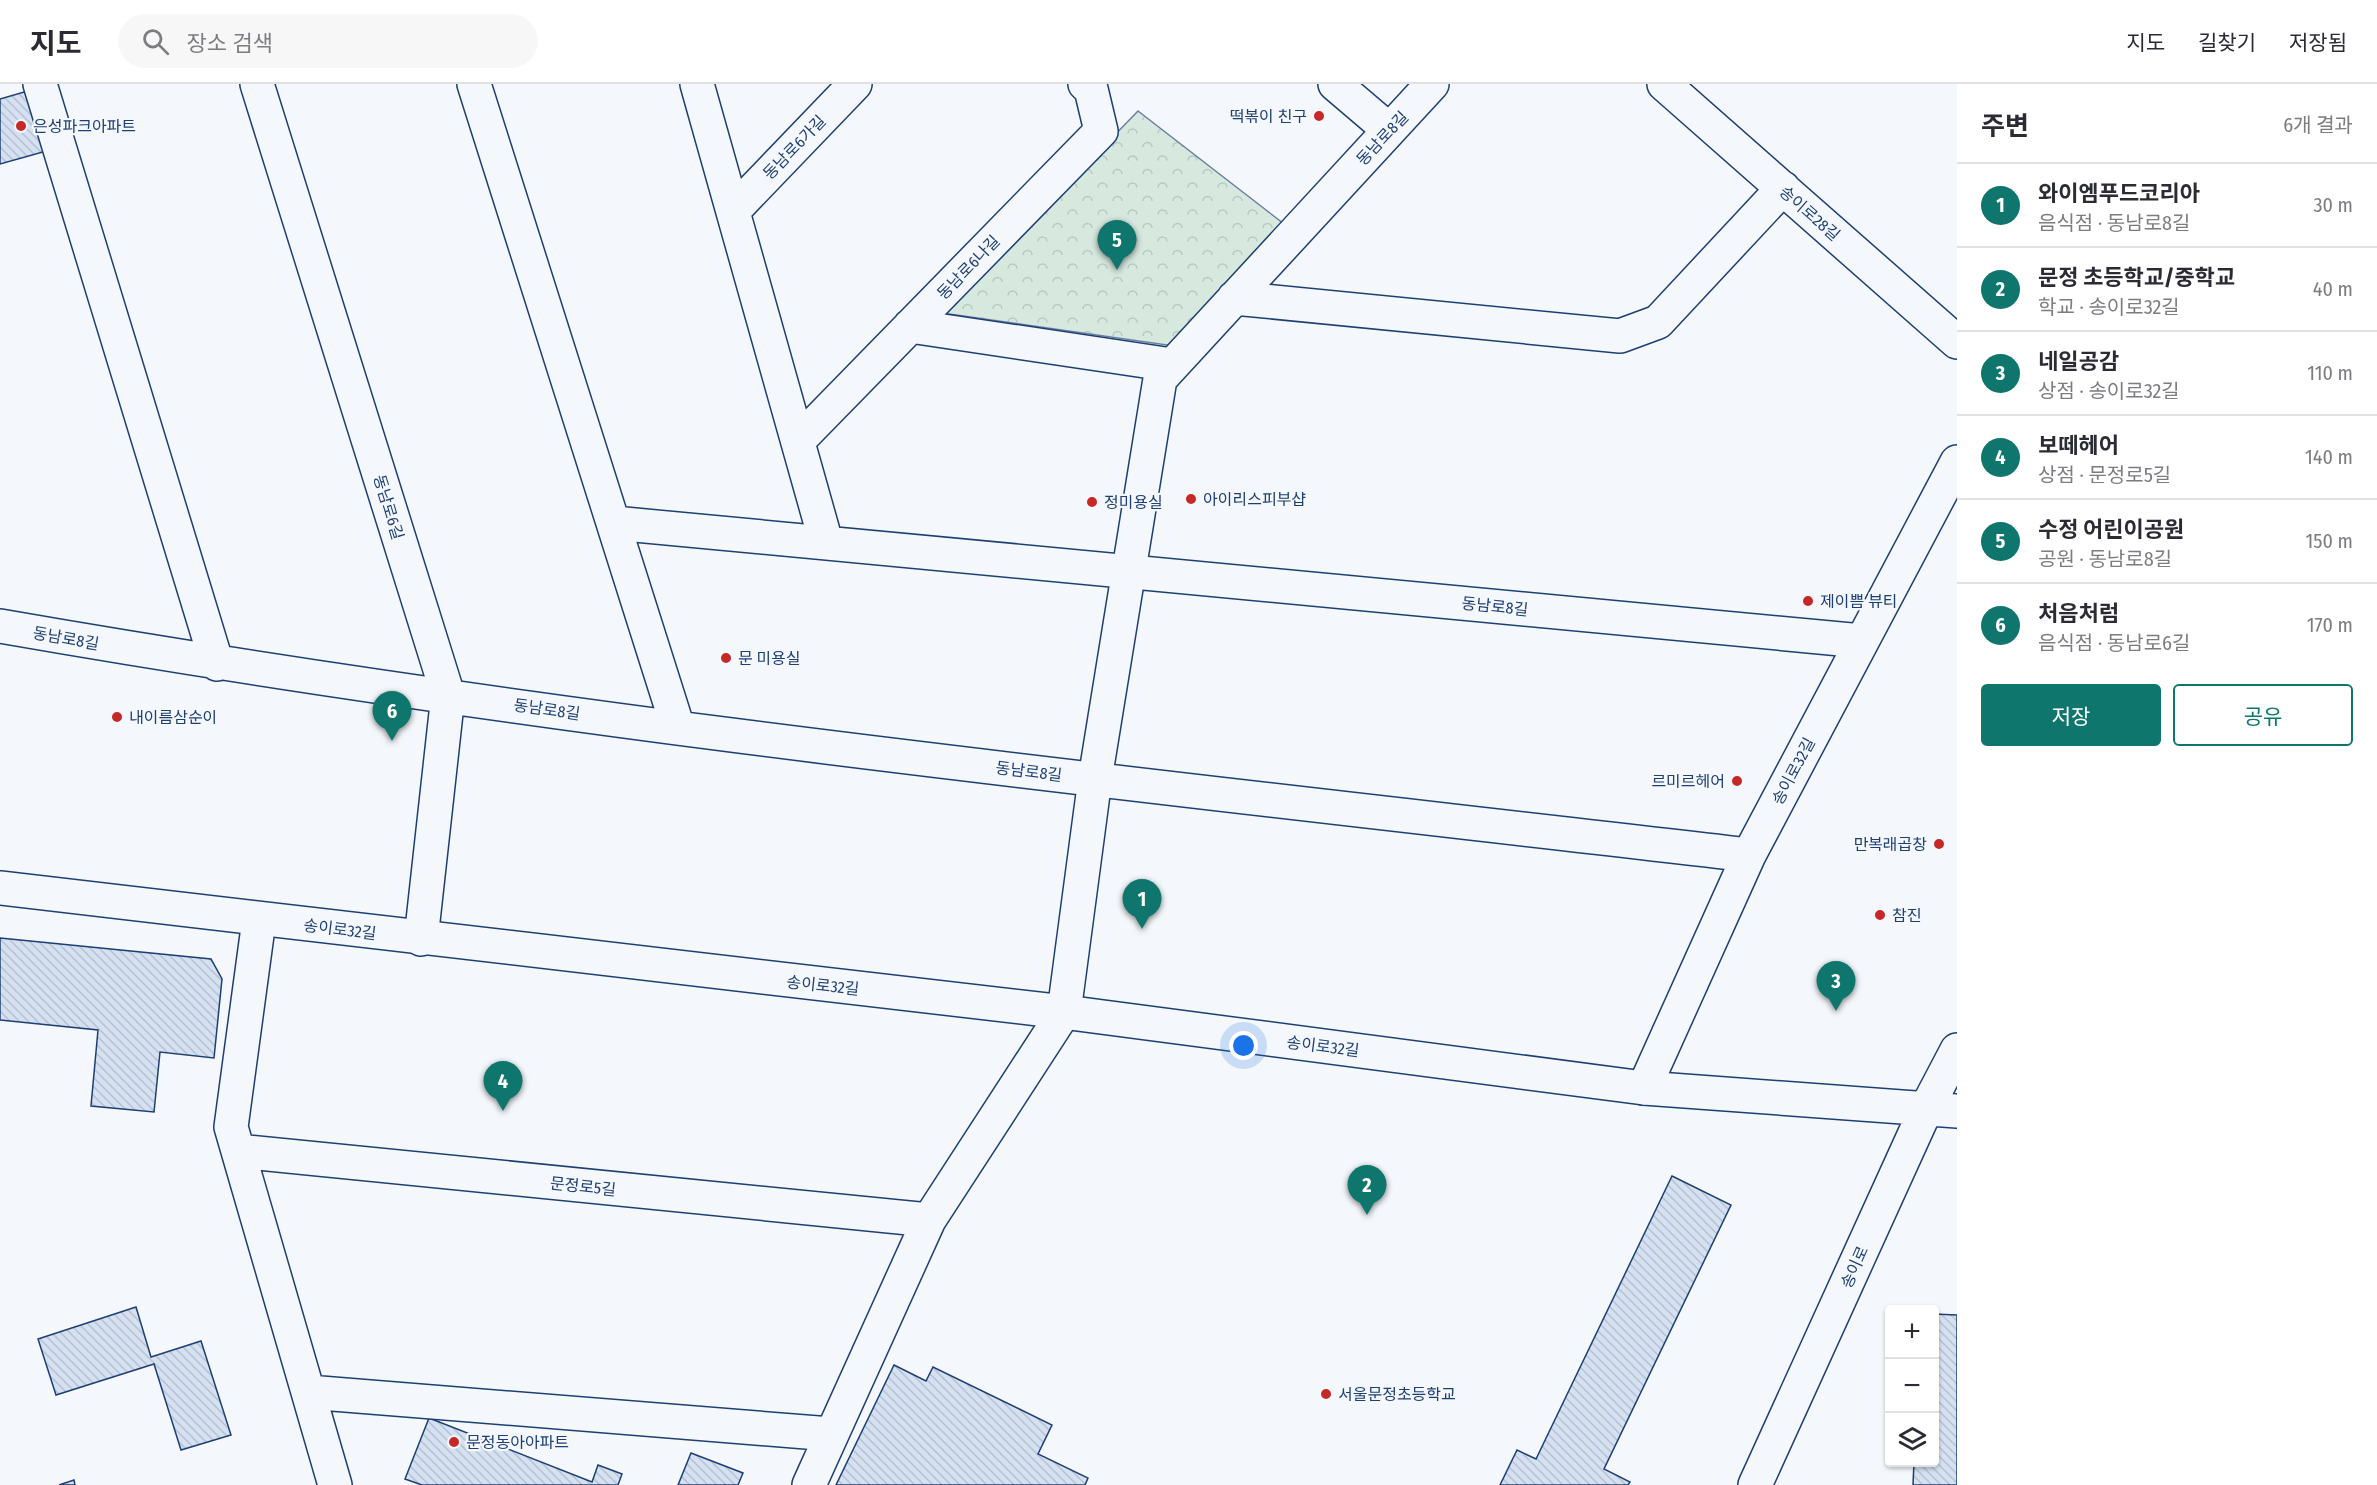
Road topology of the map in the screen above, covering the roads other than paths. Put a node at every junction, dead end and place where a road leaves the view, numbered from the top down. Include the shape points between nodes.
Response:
1 (40, 84) edge
2 (257, 84) edge
3 (474, 84) edge
4 (697, 84) edge
5 (855, 84) edge
6 (1085, 84) edge
7 (1335, 84) edge
8 (1432, 84) edge
9 (1664, 84) edge
10 (1389, 130) junction
11 (1783, 188) junction
12 (733, 211) junction
13 (1234, 298) junction
14 (910, 326) junction
15 (1957, 342) edge
16 (1172, 365) junction
17 (799, 440) junction
18 (1957, 462) edge
19 (614, 523) junction
20 (826, 542) junction
21 (1129, 570) junction
22 (0, 626) edge
23 (1862, 641) junction
24 (217, 664) junction
25 (448, 695) junction
26 (678, 728) junction
27 (1095, 779) junction
28 (1749, 855) junction
29 (0, 888) edge
30 (259, 920) junction
31 (421, 939) junction
32 (1064, 1012) junction
33 (1957, 1050) edge
34 (1644, 1088) junction
35 (1941, 1110) edge
36 (238, 1151) junction
37 (929, 1220) junction
38 (308, 1392) junction
39 (831, 1434) junction
40 (335, 1485) edge
41 (808, 1485) edge
42 (1755, 1485) edge

1 - 24 street
2 - 25 street, 동남로6길
3 - 19 street
4 - 12 street
5 - 12 street, 동남로6가길
6 - 14 street, 동남로6나길 via 1090,89 1101,131
7 - 10 street
8 - 10 street, 동남로8길
9 - 11 street, 송이로28길
10 - 13 street, 동남로8길
11 - 13 street via 1658,322 1620,336
11 - 15 street, 송이로28길
12 - 17 street
13 - 16 street, 동남로8길
14 - 16 street
14 - 17 street, 동남로6나길
16 - 21 street, 동남로8길 via 1160,379
17 - 20 street
18 - 23 street, 송이로32길
19 - 20 street, 동남로8길
19 - 26 street
20 - 21 street, 동남로8길
21 - 23 street, 동남로8길
21 - 27 street, 동남로8길
22 - 24 street, 동남로8길
23 - 28 street, 송이로32길
24 - 25 street, 동남로8길
25 - 26 street, 동남로8길
25 - 31 street, 동남로6길
26 - 27 street, 동남로8길
27 - 28 street, 동남로8길
27 - 32 street, 동남로8길
28 - 34 street, 송이로32길
29 - 30 street, 송이로32길
30 - 31 street, 송이로32길
30 - 36 street via 231,1127
31 - 32 street, 송이로32길
32 - 34 street, 송이로32길
32 - 37 street
33 - 35 street, 송이로
34 - 35 street, 송이로32길
35 - 42 street, 송이로
36 - 37 street, 문정로5길
36 - 38 street
37 - 39 street
38 - 39 street
38 - 40 street
39 - 41 street

